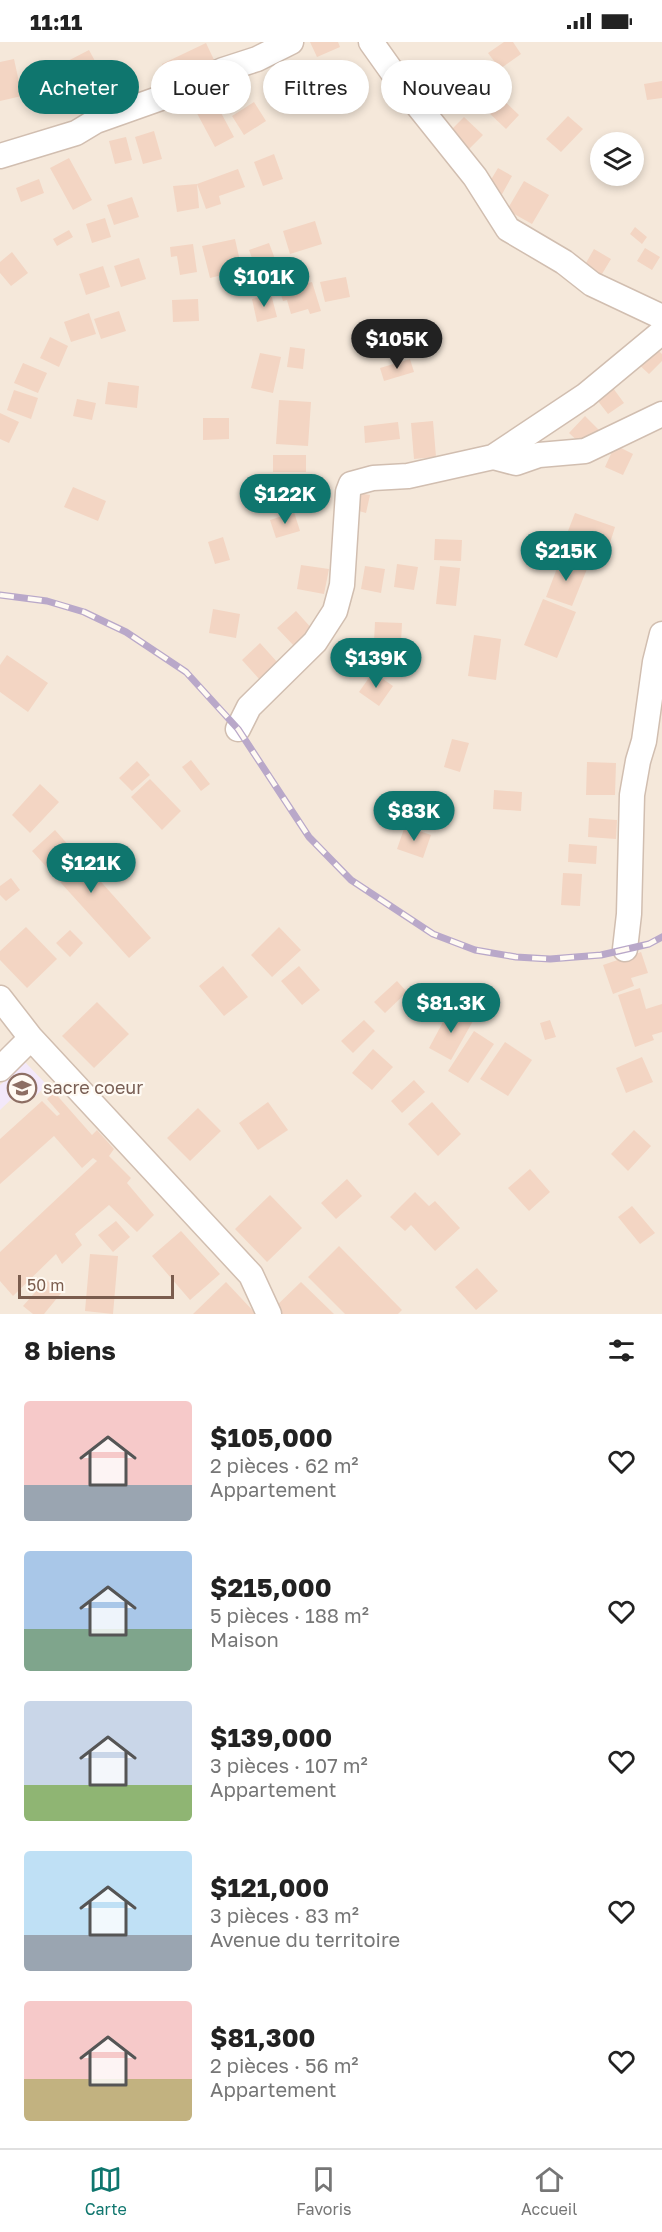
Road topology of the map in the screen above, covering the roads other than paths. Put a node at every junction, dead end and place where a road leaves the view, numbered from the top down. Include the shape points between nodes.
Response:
1 (291, 42) edge
2 (371, 42) edge
3 (0, 156) edge
4 (662, 317) edge
5 (662, 332) edge
6 (662, 414) edge
7 (493, 457) junction
8 (662, 634) edge
9 (238, 729) dead end
10 (653, 735) edge
11 (625, 949) dead end
12 (0, 999) edge
13 (31, 1038) junction
14 (0, 1069) edge
15 (268, 1314) edge

1 - 3 street via 257,60 96,121 76,133
2 - 4 street via 475,177 508,229 564,262 592,284
5 - 7 street via 586,395
6 - 7 street via 585,451 539,455 516,463
7 - 9 street via 408,477 374,478 351,484 342,585 335,612 315,642 249,707
8 - 10 street via 652,680
10 - 11 street via 638,760 633,795
12 - 13 street
13 - 14 street
13 - 15 street via 251,1275

